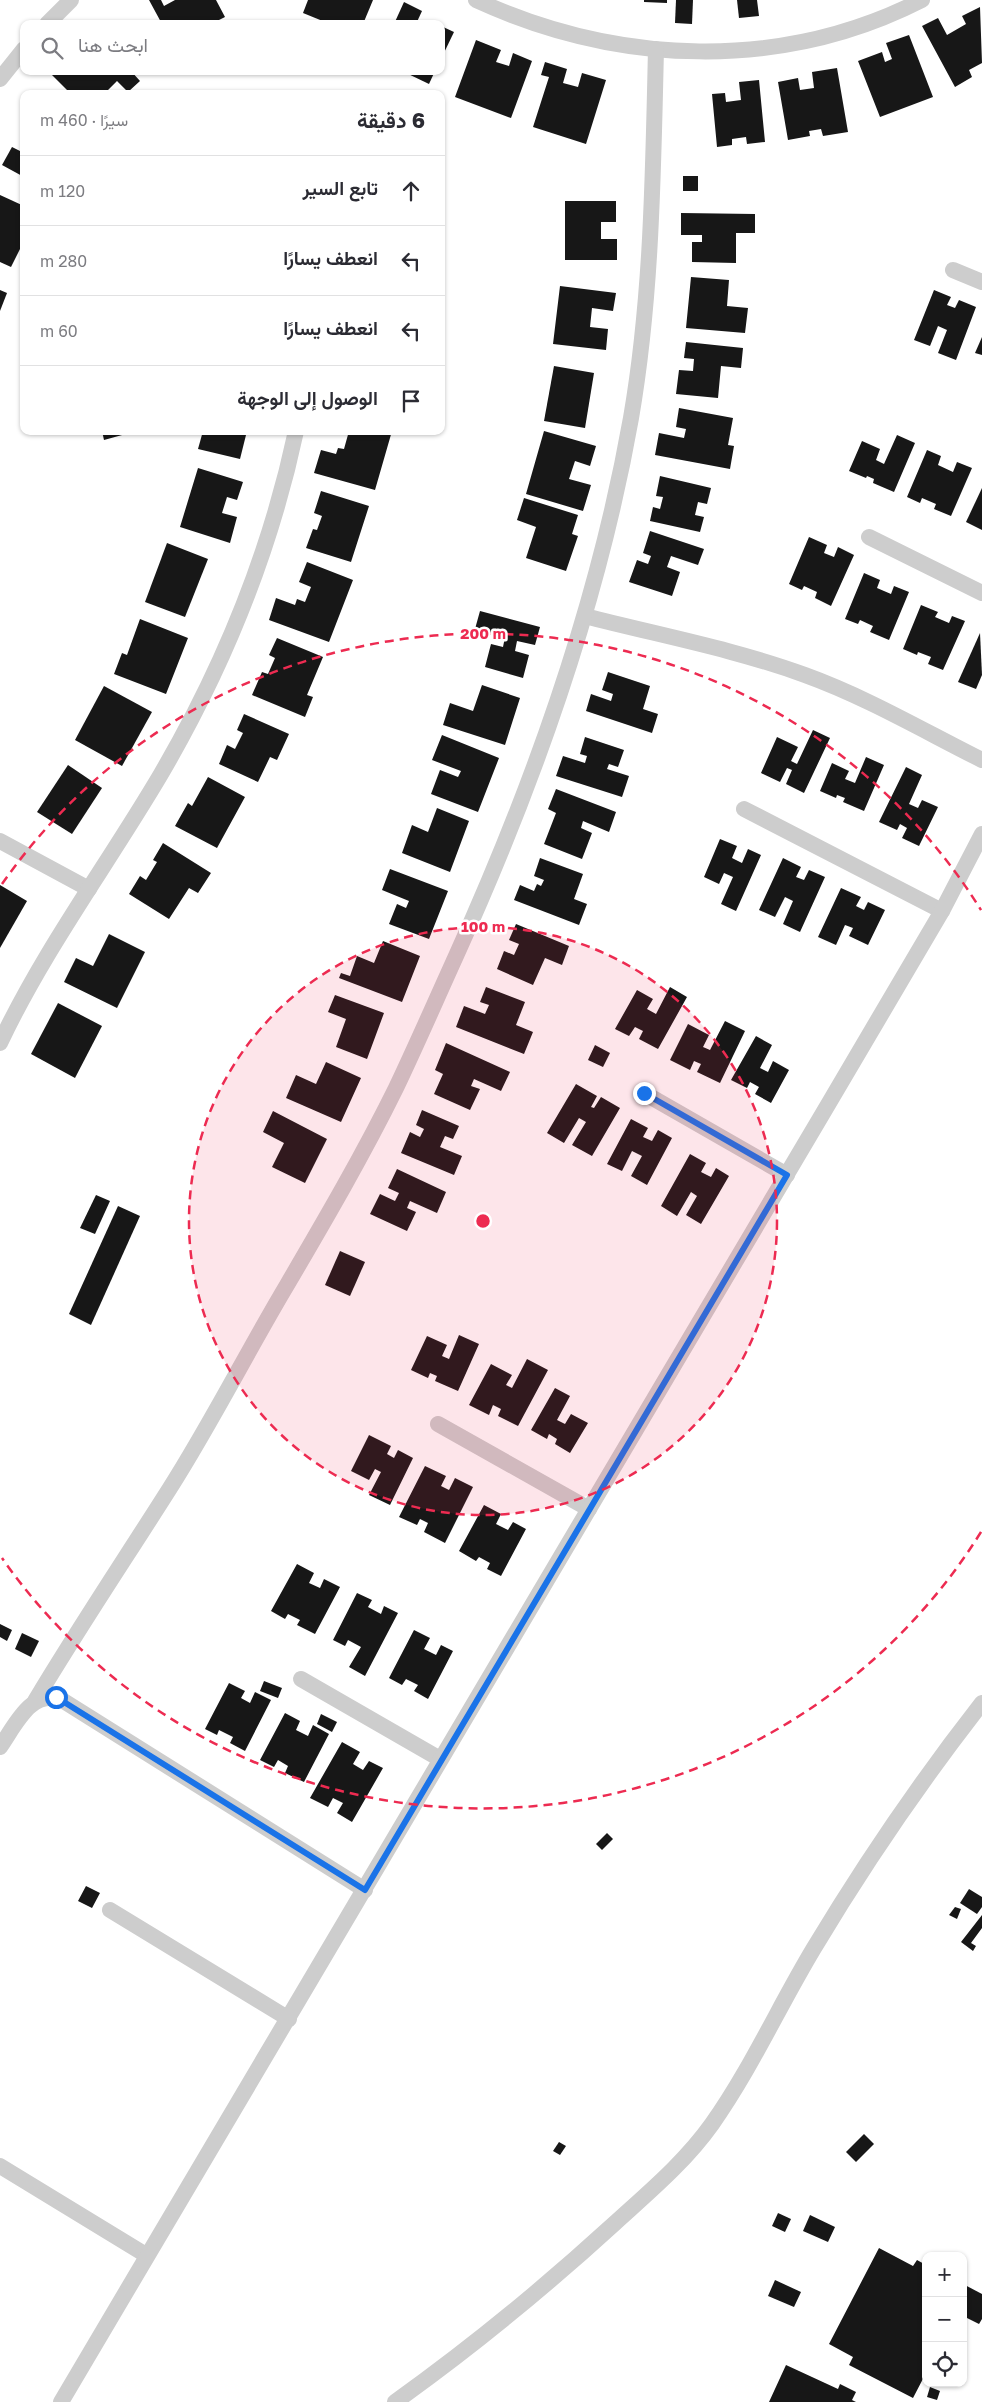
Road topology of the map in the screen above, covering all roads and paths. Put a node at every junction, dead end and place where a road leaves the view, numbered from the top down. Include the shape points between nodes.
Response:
1 (71, 0) edge
2 (476, 0) edge
3 (922, 0) edge
4 (51, 20) edge
5 (656, 50) junction
6 (20, 54) edge
7 (0, 79) edge
8 (954, 270) dead end
9 (982, 282) edge
10 (295, 435) edge
11 (869, 536) dead end
12 (982, 593) edge
13 (585, 616) junction
14 (982, 760) edge
15 (744, 809) dead end
16 (982, 834) edge
17 (0, 841) edge
18 (89, 889) junction
19 (942, 911) junction
20 (0, 1043) edge
21 (644, 1093) dead end
22 (787, 1175) junction
23 (438, 1424) dead end
24 (589, 1509) junction
25 (301, 1679) dead end
26 (35, 1701) junction
27 (982, 1703) edge
28 (0, 1747) edge
29 (440, 1759) junction
30 (365, 1890) junction
31 (110, 1910) dead end
32 (289, 2019) junction
33 (0, 2166) edge
34 (146, 2254) junction
35 (61, 2402) edge
36 (395, 2402) edge

1 - 4 street
2 - 5 street via 560,32
3 - 5 street via 848,30 802,42 734,51
5 - 13 street via 650,258 640,361 620,477
6 - 7 street
8 - 9 street
10 - 18 street via 269,538 225,652 161,774
11 - 12 street
13 - 14 street via 805,675
13 - 26 street via 516,817 395,1088 314,1240 196,1444
15 - 19 street
16 - 19 street
17 - 18 street
18 - 20 street via 38,970
19 - 22 street
21 - 22 street
22 - 24 street
23 - 24 street
24 - 29 street
25 - 29 street
26 - 28 street
26 - 30 street via 56,1697 68,1703
27 - 36 street via 913,1796 843,1900 735,2088 712,2125 684,2159 539,2291
29 - 30 street
30 - 32 street
31 - 32 street
32 - 34 street
33 - 34 street
34 - 35 street

